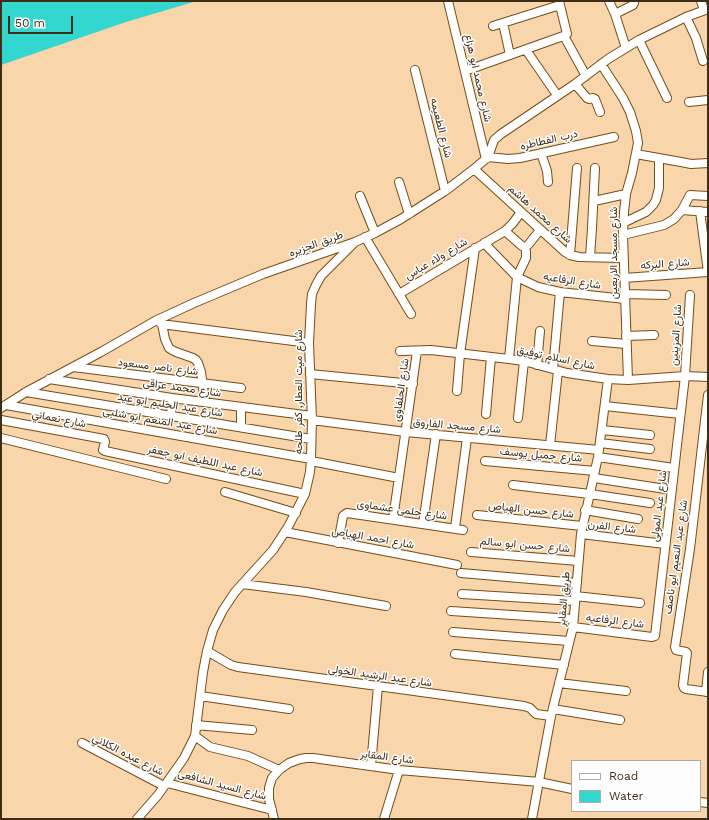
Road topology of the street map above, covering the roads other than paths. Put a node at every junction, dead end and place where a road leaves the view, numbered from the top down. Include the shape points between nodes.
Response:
1 (448, 1) edge
2 (609, 1) edge
3 (634, 1) edge
4 (701, 1) edge
5 (560, 3) edge
6 (706, 9) edge
7 (614, 14) junction
8 (686, 17) junction
9 (503, 23) junction
10 (493, 26) dead end
11 (565, 36) junction
12 (640, 40) junction
13 (626, 48) junction
14 (526, 50) junction
15 (510, 55) junction
16 (605, 61) junction
17 (703, 61) dead end
18 (415, 70) dead end
19 (465, 72) junction
20 (586, 76) junction
21 (575, 84) junction
22 (557, 95) junction
23 (667, 98) dead end
24 (708, 100) edge
25 (688, 102) dead end
26 (600, 112) dead end
27 (614, 137) dead end
28 (541, 154) junction
29 (636, 154) junction
30 (487, 158) junction
31 (659, 158) junction
32 (708, 163) edge
33 (577, 168) dead end
34 (595, 168) dead end
35 (474, 169) junction
36 (399, 182) dead end
37 (548, 182) dead end
38 (445, 191) junction
39 (626, 194) junction
40 (360, 196) dead end
41 (708, 196) edge
42 (594, 202) junction
43 (682, 210) junction
44 (521, 212) junction
45 (704, 212) edge
46 (409, 214) junction
47 (623, 222) junction
48 (540, 230) junction
49 (505, 231) junction
50 (375, 233) junction
51 (623, 235) junction
52 (365, 237) junction
53 (354, 242) junction
54 (484, 243) junction
55 (525, 247) junction
56 (476, 248) junction
57 (570, 255) junction
58 (590, 257) junction
59 (624, 258) junction
60 (708, 272) edge
61 (517, 277) junction
62 (624, 278) junction
63 (560, 292) junction
64 (399, 294) junction
65 (625, 296) junction
66 (666, 296) dead end
67 (690, 296) dead end
68 (410, 314) dead end
69 (161, 321) junction
70 (540, 331) dead end
71 (654, 335) dead end
72 (626, 340) junction
73 (592, 341) dead end
74 (309, 343) junction
75 (400, 351) dead end
76 (418, 351) junction
77 (460, 354) junction
78 (491, 357) junction
79 (509, 358) junction
80 (524, 361) junction
81 (537, 365) junction
82 (73, 367) junction
83 (555, 370) junction
84 (310, 374) junction
85 (685, 376) junction
86 (708, 377) edge
87 (49, 379) junction
88 (608, 379) junction
89 (628, 380) junction
90 (202, 384) junction
91 (413, 384) junction
92 (241, 388) dead end
93 (457, 391) dead end
94 (26, 392) junction
95 (708, 395) edge
96 (172, 398) junction
97 (204, 402) junction
98 (3, 406) edge
99 (605, 406) junction
100 (241, 407) junction
101 (486, 414) dead end
102 (680, 414) junction
103 (171, 416) junction
104 (312, 418) junction
105 (518, 418) dead end
106 (1, 420) edge
107 (241, 427) junction
108 (602, 430) junction
109 (406, 432) junction
110 (436, 434) junction
111 (650, 435) dead end
112 (1, 438) edge
113 (467, 438) junction
114 (311, 439) junction
115 (550, 446) junction
116 (103, 448) joint
117 (650, 449) dead end
118 (599, 450) junction
119 (311, 460) junction
120 (485, 461) dead end
121 (674, 468) junction
122 (594, 474) junction
123 (399, 478) junction
124 (166, 479) dead end
125 (513, 485) dead end
126 (672, 490) junction
127 (225, 492) dead end
128 (305, 494) junction
129 (590, 494) junction
130 (650, 503) dead end
131 (585, 510) junction
132 (296, 513) junction
133 (477, 515) dead end
134 (393, 519) junction
135 (638, 519) dead end
136 (423, 524) junction
137 (581, 530) junction
138 (285, 532) junction
139 (338, 543) junction
140 (665, 544) junction
141 (471, 552) dead end
142 (578, 561) junction
143 (576, 583) junction
144 (242, 584) junction
145 (462, 594) dead end
146 (575, 598) junction
147 (640, 603) dead end
148 (386, 606) dead end
149 (451, 611) dead end
150 (573, 619) junction
151 (573, 627) junction
152 (453, 632) dead end
153 (654, 637) joint
154 (569, 641) junction
155 (206, 651) junction
156 (455, 654) dead end
157 (564, 665) junction
158 (708, 672) edge
159 (559, 683) junction
160 (378, 686) junction
161 (626, 691) dead end
162 (707, 692) edge
163 (200, 696) junction
164 (290, 709) dead end
165 (552, 713) junction
166 (620, 720) dead end
167 (196, 725) junction
168 (252, 730) dead end
169 (195, 736) junction
170 (82, 743) dead end
171 (371, 766) junction
172 (279, 770) junction
173 (399, 770) junction
174 (539, 782) junction
175 (166, 784) junction
176 (571, 789) edge
177 (272, 810) junction
178 (137, 819) edge
179 (274, 819) edge
180 (384, 819) edge
181 (532, 819) edge

1 - 19 street, شارع محمد ابو هزاع
2 - 7 street
3 - 7 street via 633,5
4 - 6 street
5 - 9 street
5 - 11 street via 567,34
6 - 8 street, طريق الجزيره
7 - 13 street
8 - 12 street, طريق الجزيره
8 - 17 street
9 - 10 street
9 - 15 street
11 - 14 street
11 - 20 street
12 - 13 street, طريق الجزيره
12 - 23 street
13 - 16 street, طريق الجزيره
14 - 15 street
14 - 22 street
15 - 19 street
16 - 20 street, طريق الجزيره
16 - 29 street, شارع مسجد الاربعين via 630,112 638,143
18 - 38 street, شارع الطعيمه
19 - 30 street, شارع محمد ابو هزاع
20 - 21 street, طريق الجزيره
21 - 22 street, طريق الجزيره
21 - 26 street via 587,98 595,99
22 - 30 street, طريق الجزيره via 497,137
24 - 25 street
27 - 28 street, درب الفطاطره
28 - 30 street, درب الفطاطره via 514,159
28 - 37 street
29 - 31 street
29 - 39 street, شارع مسجد الاربعين
30 - 35 street, طريق الجزيره
31 - 32 street via 691,164
31 - 47 street via 659,188 656,200 646,212
33 - 57 street
34 - 42 street
35 - 38 street, طريق الجزيره
35 - 44 street, شارع محمد هاشم
36 - 46 street
38 - 46 street, طريق الجزيره
39 - 42 street
39 - 47 street, شارع مسجد الاربعين
40 - 50 street
41 - 43 street via 690,195
42 - 58 street
43 - 45 street
43 - 51 street via 664,225
44 - 48 street, شارع محمد هاشم
44 - 49 street, شارع ولاء عباس
45 - 60 street
46 - 50 street, طريق الجزيره
47 - 51 street, شارع مسجد الاربعين
48 - 55 street
48 - 57 street, شارع محمد هاشم
49 - 54 street, شارع ولاء عباس
49 - 55 street
50 - 52 street, طريق الجزيره
51 - 59 street, شارع مسجد الاربعين
52 - 53 street, طريق الجزيره
52 - 64 street
53 - 69 street, طريق الجزيره via 263,274 194,303
53 - 74 street, شارع ميت العطار, كفر طلحه via 320,276 312,294
54 - 56 street, شارع ولاء عباس
54 - 61 street
55 - 61 street via 526,258
56 - 64 street, شارع ولاء عباس
56 - 77 street
57 - 58 street, شارع محمد هاشم
58 - 59 street, شارع محمد هاشم
59 - 62 street, شارع مسجد الاربعين
60 - 62 street, شارع البركه
61 - 63 street, شارع الرفاعيه via 538,287
61 - 79 street
62 - 65 street, شارع مسجد الاربعين
63 - 65 street, شارع الرفاعيه
63 - 83 street
64 - 68 street
65 - 66 street, شارع الرفاعيه
65 - 72 street, شارع مسجد الاربعين
67 - 85 street, شارع المزينين
69 - 74 street
69 - 82 street, طريق الجزيره
69 - 90 street via 169,348 196,360 200,367
70 - 81 street
71 - 72 street
72 - 73 street
72 - 89 street, شارع مسجد الاربعين
74 - 84 street, شارع ميت العطار, كفر طلحه
75 - 76 street, شارع اسلام توفيق
76 - 77 street, شارع اسلام توفيق
76 - 91 street, شارع الحلفاوى
77 - 78 street, شارع اسلام توفيق
77 - 93 street
78 - 79 street, شارع اسلام توفيق
78 - 101 street
79 - 80 street, شارع اسلام توفيق
80 - 81 street, شارع اسلام توفيق
80 - 105 street
81 - 83 street, شارع اسلام توفيق
82 - 87 street, طريق الجزيره
82 - 90 street, شارع ناصر مسعود
83 - 88 street, شارع اسلام توفيق
83 - 115 street
84 - 91 street
84 - 104 street, شارع ميت العطار, كفر طلحه
85 - 86 street, شارع اسلام توفيق
85 - 89 street, شارع اسلام توفيق
85 - 102 street, شارع عبد المولى
87 - 94 street, طريق الجزيره
87 - 96 street, شارع محمد عراقى
88 - 89 street, شارع اسلام توفيق
88 - 99 street, طريق المقابر
90 - 92 street, شارع ناصر مسعود
90 - 97 street
91 - 109 street, شارع الحلفاوى
94 - 98 street, طريق الجزيره
94 - 103 street, شارع عبد الحليم ابو عيد
95 - 162 street, شارع عبد النعيم ابو ناصف via 690,549 675,647 687,653 684,688
96 - 97 street, شارع محمد عراقى
96 - 103 street
97 - 100 street, شارع محمد عراقى
98 - 119 street, شارع عبد المنعم ابو شلبى
99 - 102 street
99 - 108 street, طريق المقابر
100 - 104 street, شارع محمد عراقى
100 - 107 street
102 - 121 street, شارع عبد المولى
103 - 107 street, شارع عبد الحليم ابو عيد
104 - 109 street, شارع مسجد الفاروق
104 - 114 street, شارع ميت العطار, كفر طلحه
106 - 116 street, شارع نعماني via 103,439
107 - 114 street, شارع عبد الحليم ابو عيد
108 - 111 street
108 - 118 street, طريق المقابر
109 - 110 street, شارع مسجد الفاروق
109 - 123 street, شارع الحلفاوى
110 - 113 street, شارع مسجد الفاروق
110 - 136 street
112 - 124 street
113 - 115 street, شارع مسجد الفاروق
113 - 136 street, شارع حلمى عشماوى via 459,529
114 - 119 street, شارع ميت العطار, كفر طلحه
115 - 118 street, شارع مسجد الفاروق
116 - 128 street, شارع عبد اللطيف ابو جعفر via 105,451
117 - 118 street
118 - 121 street
118 - 122 street, طريق المقابر
119 - 123 street, شارع عبد المنعم ابو شلبى
119 - 128 street, شارع ميت العطار, كفر طلحه
120 - 122 street, شارع جميل يوسف
121 - 126 street, شارع عبد المولى
122 - 126 street, شارع جميل يوسف
122 - 129 street, طريق المقابر
123 - 134 street, شارع الحلفاوى
125 - 129 street
126 - 140 street, شارع عبد المولى
127 - 132 street
128 - 132 street, شارع ميت العطار, كفر طلحه
129 - 130 street
129 - 131 street, طريق المقابر
131 - 135 street
131 - 137 street, طريق المقابر
132 - 138 street, شارع ميت العطار, كفر طلحه
133 - 137 street, شارع حسن الهياص
134 - 136 street, شارع حلمى عشماوى
134 - 139 street, شارع حلمى عشماوى via 346,513
137 - 140 street, شارع الفرن
137 - 142 street, طريق المقابر
138 - 139 street, شارع احمد الهياص
138 - 144 street, شارع ميت العطار, كفر طلحه via 273,550
139 - 143 street, شارع احمد الهياص via 459,569
140 - 153 street, شارع عبد المولى
141 - 142 street, شارع حسن ابو سالم
142 - 143 street, طريق المقابر
143 - 146 street, طريق المقابر
144 - 148 street
144 - 155 street, شارع ميت العطار, كفر طلحه via 223,610
145 - 146 street
146 - 147 street
146 - 150 street, طريق المقابر
149 - 150 street
150 - 151 street, طريق المقابر
151 - 153 street, شارع الرفاعيه
151 - 154 street, طريق المقابر
152 - 154 street
154 - 157 street, طريق المقابر
155 - 160 street, شارع عبد الرشيد الخولى via 238,667
155 - 163 street, شارع ميت العطار, كفر طلحه
156 - 157 street
157 - 159 street, طريق المقابر
158 - 162 street
159 - 161 street
159 - 165 street, طريق المقابر
160 - 165 street, شارع عبد الرشيد الخولى via 524,706 536,714
160 - 171 street
163 - 164 street
163 - 167 street, شارع ميت العطار, كفر طلحه
165 - 166 street, شارع عبد الرشيد الخولى
165 - 174 street, طريق المقابر
167 - 168 street
167 - 169 street, شارع ميت العطار, كفر طلحه
169 - 172 street via 210,747 248,756
169 - 175 street, شارع ميت العطار, كفر طلحه
170 - 175 street, شارع عبده الكلاني
171 - 172 street, شارع المقابر via 306,758 289,763
171 - 173 street, شارع المقابر
172 - 177 street via 272,778 269,788
173 - 174 street, شارع المقابر
173 - 180 street
174 - 176 street, شارع المقابر
174 - 181 street, طريق المقابر
175 - 177 street, شارع السيد الشافعى
175 - 178 street, شارع ميت العطار, كفر طلحه
177 - 179 street

